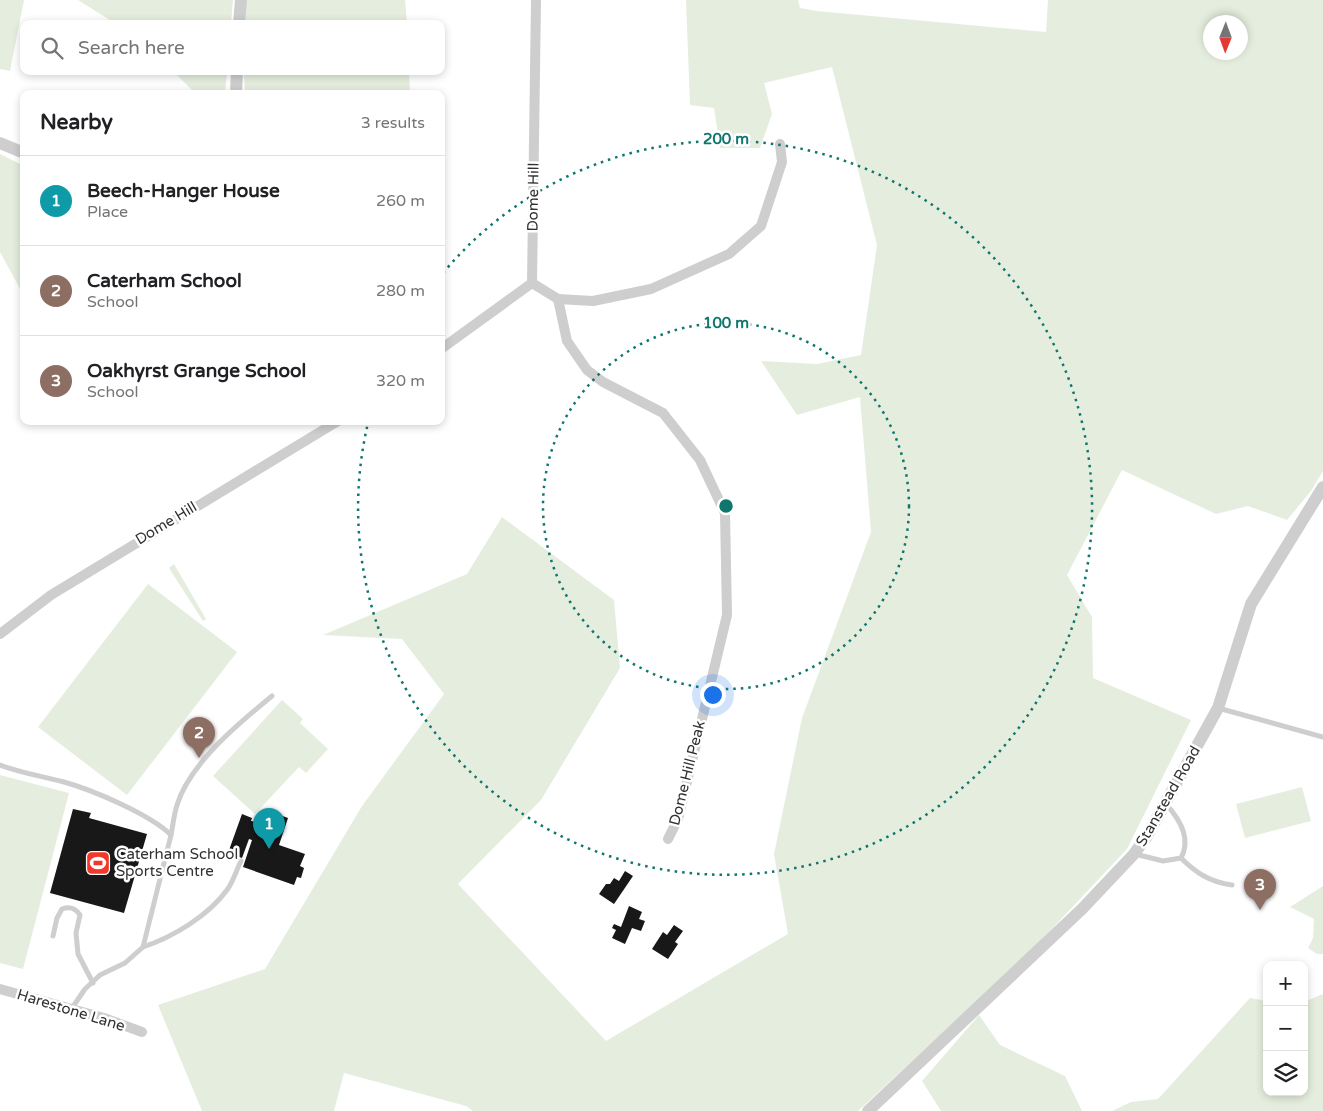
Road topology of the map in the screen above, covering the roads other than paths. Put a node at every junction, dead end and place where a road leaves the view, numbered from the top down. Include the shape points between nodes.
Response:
1 (241, 0) edge
2 (536, 0) edge
3 (239, 20) edge
4 (238, 75) edge
5 (236, 90) edge
6 (0, 143) edge
7 (780, 144) dead end
8 (20, 151) edge
9 (532, 283) junction
10 (558, 300) junction
11 (445, 346) edge
12 (331, 425) edge
13 (1323, 487) edge
14 (0, 634) edge
15 (272, 696) dead end
16 (1218, 708) junction
17 (1323, 737) edge
18 (0, 765) edge
19 (1165, 803) junction
20 (171, 835) junction
21 (668, 840) dead end
22 (1134, 854) junction
23 (1181, 858) junction
24 (241, 861) dead end
25 (1232, 885) dead end
26 (53, 936) dead end
27 (143, 947) junction
28 (92, 983) junction
29 (0, 989) edge
30 (72, 1008) junction
31 (142, 1032) dead end
32 (868, 1111) edge

1 - 3 street
2 - 9 street, Dome Hill
4 - 5 street
6 - 8 street
7 - 10 street via 782,162 761,226 729,254 651,289 593,301
9 - 10 street
9 - 11 street
10 - 21 street, Dome Hill Peak via 567,341 587,370 603,382 663,413 700,460 724,513 727,615 678,819
12 - 14 street, Dome Hill via 51,594
13 - 16 street, Stanstead Road via 1251,604
15 - 20 lane via 230,730 194,772 177,804
16 - 17 lane
16 - 19 street, Stanstead Road
18 - 20 lane via 82,789 122,805 163,827
19 - 22 street, Stanstead Road
19 - 23 lane via 1177,816 1184,832 1186,845
20 - 27 lane
22 - 23 lane via 1163,861
22 - 32 street, Stanstead Road via 1082,909
23 - 25 lane via 1211,880
24 - 27 lane via 228,889 213,906 157,942
26 - 28 lane via 62,909 75,909 80,915 76,933 78,954
27 - 28 lane via 125,963
28 - 30 lane
29 - 30 street, Harestone Lane
30 - 31 street, Harestone Lane

